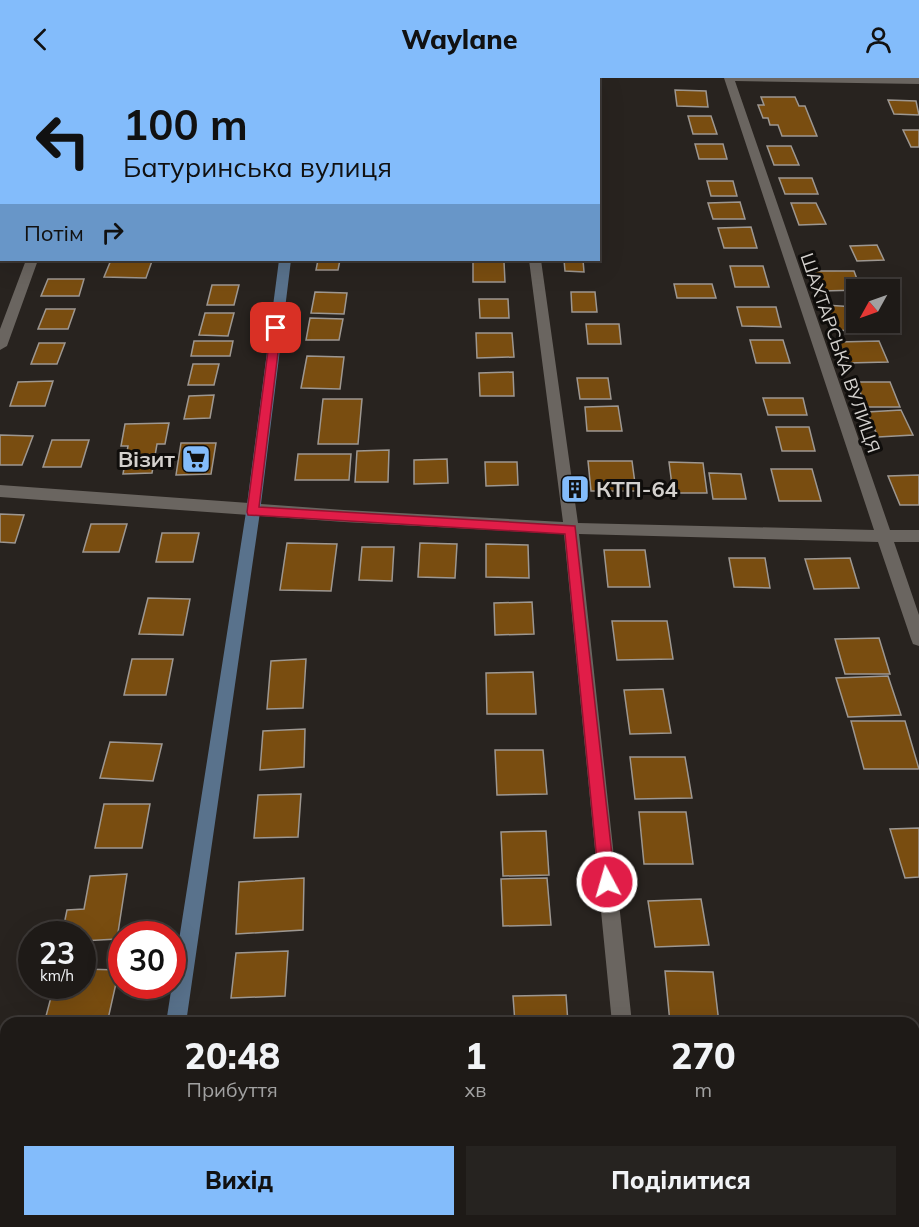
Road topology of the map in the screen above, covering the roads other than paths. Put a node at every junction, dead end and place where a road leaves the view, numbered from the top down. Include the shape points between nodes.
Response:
1 (729, 78) edge
2 (735, 78) edge
3 (919, 81) edge
4 (32, 261) edge
5 (285, 261) edge
6 (535, 261) edge
7 (0, 346) edge
8 (0, 491) edge
9 (253, 512) junction
10 (571, 529) junction
11 (883, 536) junction
12 (919, 536) edge
13 (919, 639) edge
14 (177, 1017) edge
15 (621, 1017) edge

1 - 11 street, ШАХТАРСЬКА ВУЛИЦЯ
2 - 3 street
4 - 7 street
5 - 9 main road
6 - 10 street
8 - 9 street
9 - 10 street
9 - 14 main road
10 - 11 street
10 - 15 street
11 - 12 street
11 - 13 street, ШАХТАРСЬКА ВУЛИЦЯ

